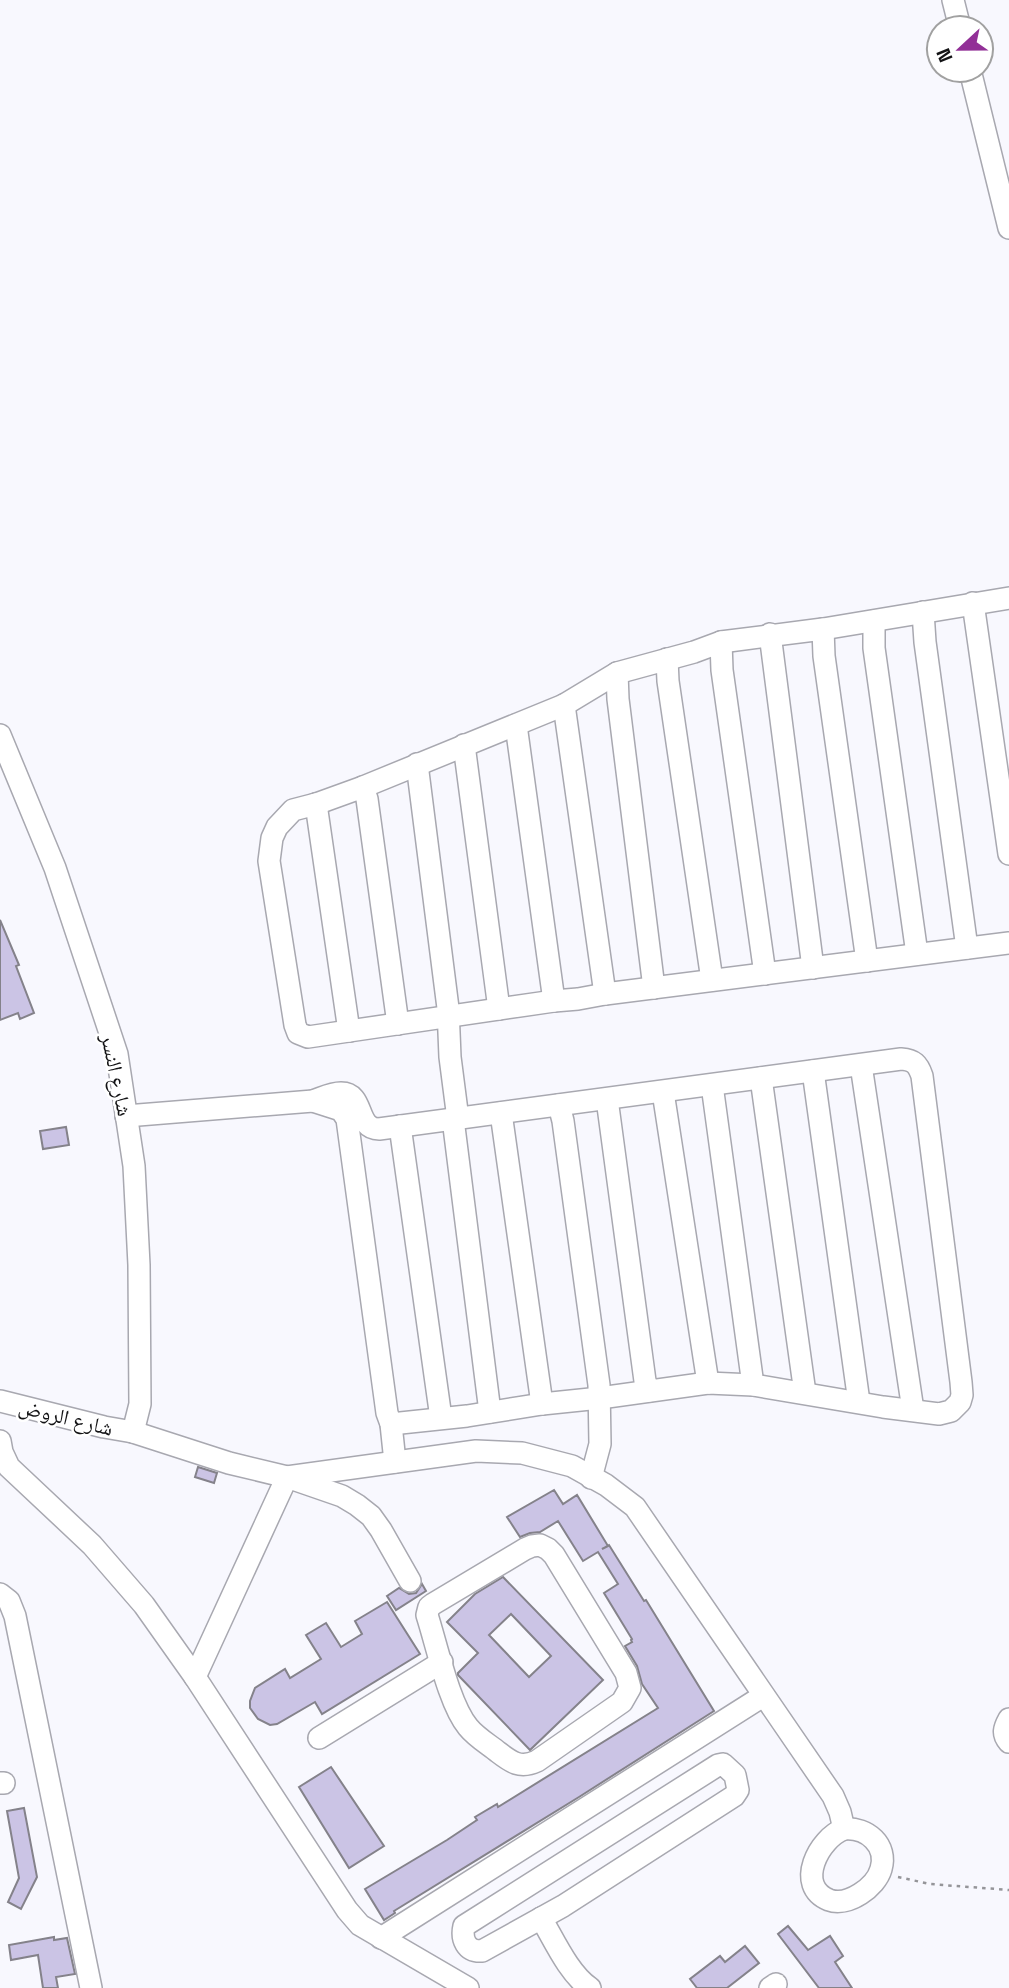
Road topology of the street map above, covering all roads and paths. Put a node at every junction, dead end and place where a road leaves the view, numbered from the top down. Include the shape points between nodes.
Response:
1 (973, 84) edge
2 (1009, 229) edge
3 (1009, 598) edge
4 (973, 603) junction
5 (923, 612) junction
6 (874, 621) junction
7 (823, 629) junction
8 (770, 634) junction
9 (721, 642) junction
10 (667, 659) junction
11 (617, 673) junction
12 (564, 705) junction
13 (516, 724) junction
14 (0, 735) edge
15 (464, 745) junction
16 (417, 764) junction
17 (363, 787) junction
18 (316, 804) junction
19 (1009, 854) edge
20 (1009, 943) edge
21 (967, 948) junction
22 (917, 954) junction
23 (867, 961) junction
24 (813, 968) junction
25 (765, 974) junction
26 (712, 980) junction
27 (654, 988) junction
28 (605, 994) junction
29 (554, 1001) junction
30 (499, 1009) junction
31 (449, 1017) junction
32 (424, 1021) junction
33 (398, 1024) junction
34 (349, 1031) junction
35 (861, 1065) junction
36 (813, 1071) junction
37 (761, 1078) junction
38 (712, 1085) junction
39 (663, 1092) junction
40 (607, 1099) junction
41 (313, 1101) junction
42 (559, 1105) junction
43 (501, 1113) junction
44 (126, 1115) junction
45 (453, 1119) junction
46 (400, 1125) junction
47 (372, 1129) junction
48 (349, 1133) junction
49 (708, 1383) junction
50 (752, 1385) junction
51 (649, 1391) junction
52 (806, 1393) junction
53 (600, 1398) junction
54 (0, 1401) edge
55 (859, 1402) junction
56 (542, 1404) junction
57 (913, 1410) junction
58 (490, 1412) junction
59 (0, 1413) edge
60 (441, 1418) junction
61 (391, 1424) junction
62 (132, 1432) junction
63 (0, 1441) edge
64 (395, 1462) junction
65 (287, 1477) junction
66 (591, 1478) junction
67 (0, 1594) edge
68 (419, 1596) junction
69 (442, 1662) junction
70 (195, 1677) junction
71 (763, 1696) junction
72 (1009, 1719) edge
73 (319, 1738) dead end
74 (1009, 1742) edge
75 (844, 1829) junction
76 (570, 1860) junction
77 (879, 1874) junction
78 (592, 1888) junction
79 (1009, 1890) edge
80 (541, 1918) junction
81 (381, 1938) junction
82 (91, 1988) edge
83 (468, 1988) edge
84 (590, 1988) edge

1 - 2 street
3 - 4 street
4 - 5 street
4 - 19 street
5 - 6 street
5 - 21 street
6 - 7 street
6 - 22 street
7 - 8 street
7 - 23 street
8 - 9 street
8 - 24 street
9 - 10 street
9 - 25 street
10 - 11 street
10 - 26 street
11 - 12 street
11 - 27 street
12 - 13 street
12 - 28 street
13 - 15 street
13 - 29 street
14 - 44 street, شارع النسر via 55,868 113,1041
15 - 16 street
15 - 30 street
16 - 17 street
16 - 31 street
17 - 18 street
17 - 33 street
18 - 34 street
18 - 34 street via 293,810 284,818 272,838 269,860 298,1033 308,1037
20 - 21 street
21 - 22 street
22 - 23 street
23 - 24 street
24 - 25 street
25 - 26 street
26 - 27 street
27 - 28 street
28 - 29 street
29 - 30 street
30 - 31 street
31 - 32 street
31 - 45 street
32 - 33 street
32 - 45 street via 437,1044
33 - 34 street
35 - 36 street
35 - 57 street
35 - 57 street via 912,1060 922,1076 962,1395 956,1407 945,1413
36 - 37 street
36 - 55 street
37 - 38 street
37 - 52 street
38 - 39 street
38 - 50 street
39 - 40 street
39 - 49 street
40 - 42 street
40 - 51 street
41 - 44 street
41 - 47 street via 349,1095
41 - 48 street via 341,1110
42 - 43 street
42 - 53 street
43 - 45 street
43 - 56 street
44 - 62 street, شارع النسر via 134,1166 139,1265 140,1404
45 - 46 street
45 - 58 street
46 - 47 street
46 - 60 street
47 - 48 street
48 - 61 street
49 - 50 street
49 - 51 street
50 - 52 street
51 - 53 street
52 - 55 street
53 - 56 street
53 - 66 street via 600,1444
54 - 59 street
54 - 62 street, شارع الروض
55 - 57 street
56 - 58 street
58 - 60 street
60 - 61 street
61 - 64 street
62 - 65 street, شارع الروض
63 - 70 street via 9,1467 116,1571
64 - 65 street
64 - 66 street via 475,1451 522,1453 572,1466
65 - 68 street, شارع الروض via 342,1496 371,1516
65 - 70 street
66 - 71 street via 635,1507
67 - 82 street via 15,1616
68 - 69 street, شارع الروض
68 - 69 street, شارع الروض via 433,1604 524,1549 540,1545 554,1555 626,1673 630,1688 622,1702 537,1761 523,1765 510,1761 468,1728
69 - 73 street
70 - 81 street via 347,1910 360,1926
71 - 75 street via 833,1797
71 - 81 street
72 - 74 street via 1004,1727
75 - 77 street via 860,1830 874,1839 881,1852
75 - 77 street via 826,1841 813,1865 811,1878 817,1891 834,1901 846,1900 861,1893
76 - 78 street
76 - 78 street via 718,1765 736,1775 734,1796
76 - 80 street via 464,1926 462,1935 471,1949 482,1951
77 - 79 path via 930,1884
78 - 80 street
80 - 84 street via 574,1972
81 - 83 street

